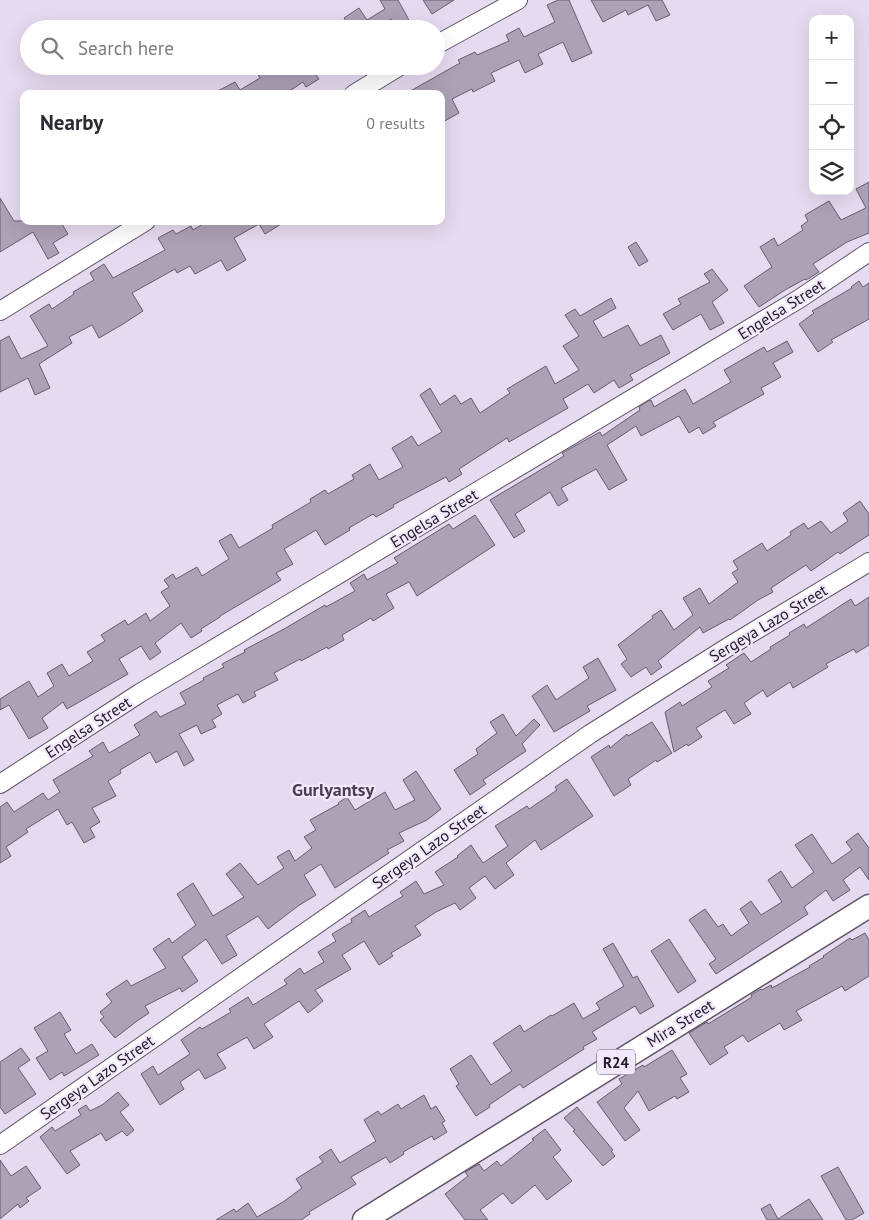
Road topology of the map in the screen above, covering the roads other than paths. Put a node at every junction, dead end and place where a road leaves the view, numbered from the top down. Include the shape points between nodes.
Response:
1 (518, 0) edge
2 (445, 40) edge
3 (385, 75) edge
4 (361, 90) edge
5 (140, 225) edge
6 (869, 252) edge
7 (0, 311) edge
8 (869, 562) edge
9 (0, 784) edge
10 (869, 906) edge
11 (0, 1145) edge
12 (364, 1220) edge

1 - 2 street
3 - 4 street
5 - 7 street
6 - 9 street, Engelsa Street via 799,300 140,693
8 - 11 street, Sergeya Lazo Street via 590,734
10 - 12 main road, Mira Street / R24

